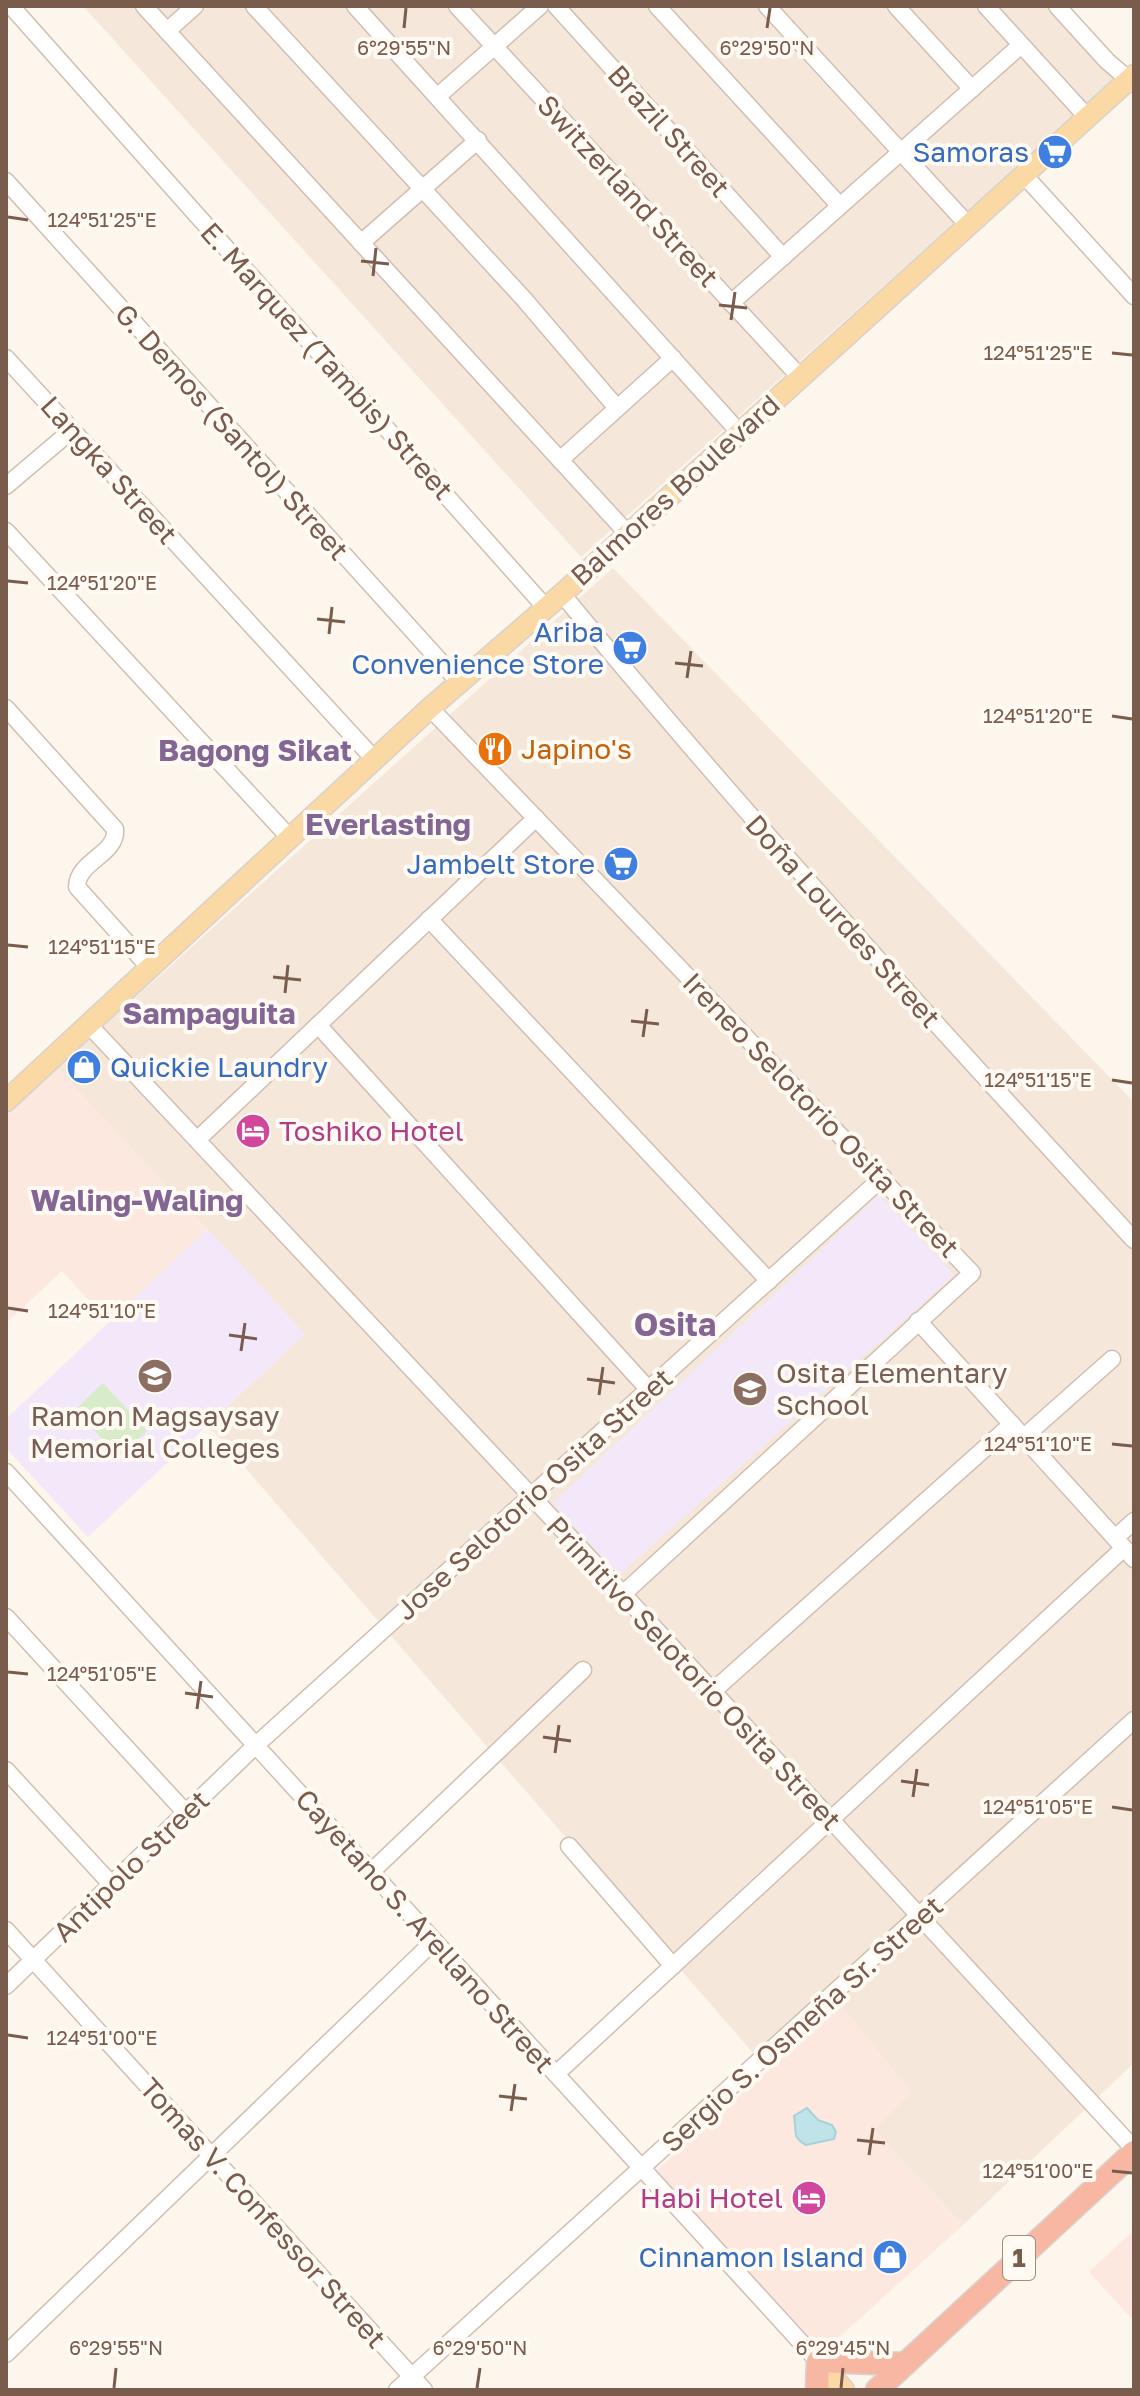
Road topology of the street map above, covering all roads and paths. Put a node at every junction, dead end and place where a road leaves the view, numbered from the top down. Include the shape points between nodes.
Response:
1 (11, 6) edge
2 (144, 6) edge
3 (195, 6) edge
4 (254, 6) edge
5 (355, 6) edge
6 (457, 6) edge
7 (540, 6) edge
8 (556, 6) edge
9 (657, 6) edge
10 (767, 6) edge
11 (896, 6) edge
12 (986, 6) edge
13 (1057, 6) edge
14 (167, 31) junction
15 (1021, 45) junction
16 (494, 46) junction
17 (1133, 80) edge
18 (972, 89) junction
19 (438, 96) junction
20 (1087, 117) junction
21 (478, 140) junction
22 (901, 152) junction
23 (1024, 175) junction
24 (6, 181) edge
25 (422, 188) junction
26 (840, 206) junction
27 (968, 225) junction
28 (361, 243) junction
29 (783, 257) junction
30 (1134, 296) edge
31 (731, 303) junction
32 (6, 358) edge
33 (673, 358) junction
34 (800, 377) junction
35 (617, 408) junction
36 (72, 430) junction
37 (739, 432) junction
38 (560, 460) junction
39 (6, 486) edge
40 (6, 531) edge
41 (628, 534) junction
42 (562, 594) junction
43 (546, 608) junction
44 (459, 682) junction
45 (6, 708) edge
46 (430, 708) junction
47 (374, 759) junction
48 (536, 818) junction
49 (289, 837) junction
50 (429, 919) junction
51 (148, 966) junction
52 (88, 1024) junction
53 (318, 1025) junction
54 (6, 1101) edge
55 (197, 1140) junction
56 (883, 1177) junction
57 (1132, 1233) edge
58 (769, 1281) junction
59 (918, 1321) junction
60 (1112, 1359) dead end
61 (649, 1390) junction
62 (1012, 1424) junction
63 (1024, 1437) junction
64 (6, 1472) edge
65 (531, 1497) junction
66 (1134, 1521) edge
67 (1124, 1548) edge
68 (623, 1594) junction
69 (6, 1617) edge
70 (583, 1670) dead end
71 (713, 1691) junction
72 (1134, 1720) edge
73 (256, 1745) junction
74 (6, 1770) edge
75 (186, 1813) junction
76 (831, 1820) junction
77 (569, 1846) dead end
78 (371, 1872) junction
79 (112, 1885) junction
80 (920, 1916) junction
81 (6, 1930) edge
82 (434, 1941) junction
83 (34, 1960) junction
84 (673, 1966) junction
85 (6, 1986) edge
86 (556, 2074) junction
87 (1134, 2151) edge
88 (213, 2158) junction
89 (643, 2169) junction
90 (6, 2354) edge
91 (818, 2361) junction
92 (905, 2364) junction
93 (412, 2377) junction
94 (397, 2390) edge
95 (424, 2390) edge
96 (817, 2390) edge
97 (844, 2390) edge
98 (877, 2390) edge
99 (904, 2390) edge

1 - 43 street, E. Marquez (Tambis) Street
2 - 14 street
3 - 14 street
4 - 25 street
5 - 19 street
6 - 16 street, Switzerland Street
7 - 16 street
8 - 29 street, Brazil Street
9 - 26 street
10 - 22 street
11 - 18 street
12 - 15 street
13 - 17 street via 1107,61
14 - 28 street
15 - 18 street
15 - 20 street
16 - 19 street
16 - 31 street, Switzerland Street
17 - 20 main road, Balmores Boulevard
18 - 22 street
19 - 21 street
20 - 23 main road, Balmores Boulevard
21 - 25 street
21 - 33 street
22 - 26 street
22 - 27 street
23 - 27 main road, Balmores Boulevard
23 - 30 street
24 - 44 street, G. Demos (Santol) Street
25 - 28 street
25 - 35 street
26 - 29 street
27 - 34 main road, Balmores Boulevard
28 - 38 street
29 - 31 street
31 - 34 street, Switzerland Street
32 - 36 street, Langka Street
33 - 35 street
33 - 37 street
34 - 37 main road, Balmores Boulevard
35 - 38 street
36 - 39 street
36 - 47 street, Langka Street
37 - 41 main road, Balmores Boulevard
38 - 41 street
40 - 49 street
41 - 42 main road, Balmores Boulevard
42 - 43 main road, Balmores Boulevard
42 - 57 street, Doña Lourdes Street via 825,903
43 - 44 main road, Balmores Boulevard
44 - 46 main road, Balmores Boulevard
45 - 51 street via 115,829 113,841 81,873 77,887
46 - 47 main road, Balmores Boulevard
46 - 48 street, Ireneo Selotorio Osita Street
47 - 49 main road, Balmores Boulevard
48 - 50 street
48 - 56 street, Ireneo Selotorio Osita Street
49 - 51 main road, Balmores Boulevard
50 - 53 street
50 - 58 street
51 - 52 main road, Balmores Boulevard
52 - 54 main road, Balmores Boulevard
52 - 55 street, Primitivo Selotorio Osita Street
53 - 55 street
53 - 61 street
55 - 65 street, Primitivo Selotorio Osita Street
56 - 58 street, Jose Selotorio Osita Street
56 - 59 street, Ireneo Selotorio Osita Street via 972,1273
58 - 61 street, Jose Selotorio Osita Street
59 - 62 street
59 - 68 street
60 - 63 street
61 - 65 street, Jose Selotorio Osita Street
62 - 63 street
62 - 71 street
63 - 67 street
64 - 73 street, Cayetano S. Arellano Street
65 - 68 street, Primitivo Selotorio Osita Street
65 - 73 street, Jose Selotorio Osita Street
66 - 67 street
67 - 76 street
68 - 71 street, Primitivo Selotorio Osita Street
69 - 75 street
70 - 78 street
71 - 76 street, Primitivo Selotorio Osita Street
72 - 80 street, Sergio S. Osmeña Sr. Street
73 - 75 street, Antipolo Street
73 - 78 street, Cayetano S. Arellano Street
74 - 79 street
75 - 79 street, Antipolo Street
76 - 80 street, Primitivo Selotorio Osita Street
76 - 84 street
77 - 84 street
78 - 82 street, Cayetano S. Arellano Street
79 - 83 street, Antipolo Street
80 - 87 street, Primitivo Selotorio Osita Street
80 - 89 street, Sergio S. Osmeña Sr. Street
81 - 83 street, Tomas V. Confessor Street
82 - 86 street, Cayetano S. Arellano Street
82 - 88 street
83 - 85 street, Antipolo Street
83 - 88 street, Tomas V. Confessor Street
84 - 86 street
86 - 89 street, Cayetano S. Arellano Street
87 - 92 highway, 1
88 - 90 street
88 - 93 street, Tomas V. Confessor Street
89 - 91 street, Cayetano S. Arellano Street
89 - 93 street, Sergio S. Osmeña Sr. Street
91 - 92 highway
91 - 96 highway
91 - 97 main road, Cayetano S. Arellano Street
92 - 98 highway, 1
92 - 99 highway
93 - 94 street, Sergio S. Osmeña Sr. Street
93 - 95 street, Tomas V. Confessor Street

